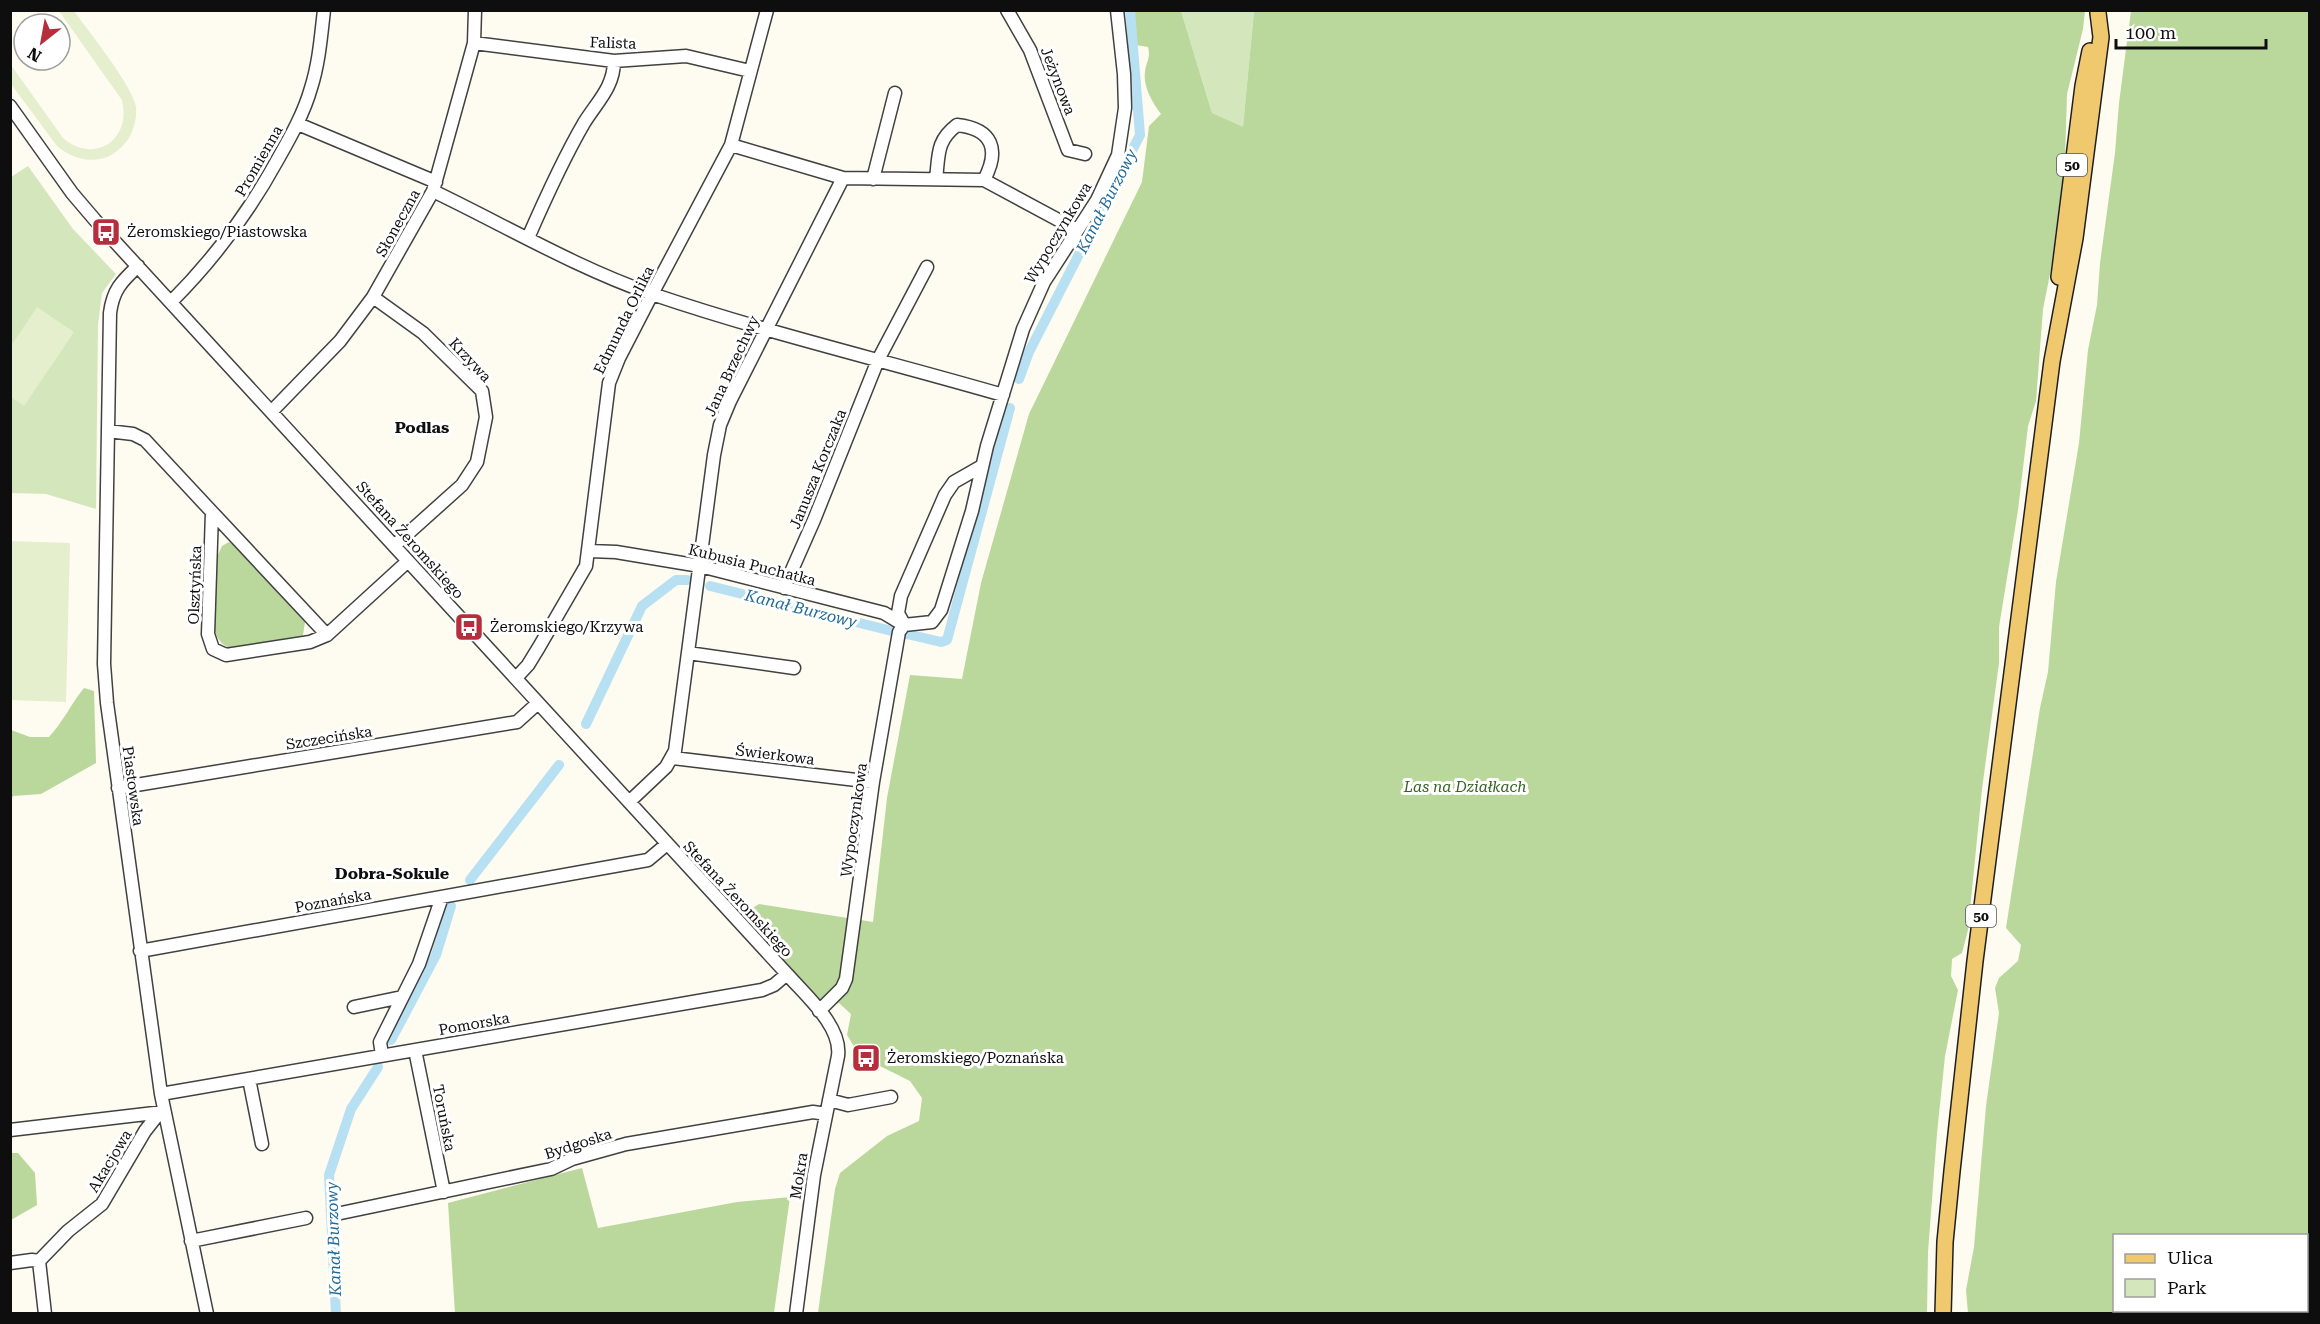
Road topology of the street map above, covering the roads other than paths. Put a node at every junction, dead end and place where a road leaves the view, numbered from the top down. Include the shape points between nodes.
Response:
1 (324, 10) edge
2 (475, 10) edge
3 (767, 10) edge
4 (1006, 10) edge
5 (1117, 10) edge
6 (2098, 12) edge
7 (474, 43) junction
8 (614, 61) junction
9 (750, 71) junction
10 (895, 93) dead end
11 (10, 106) edge
12 (298, 124) junction
13 (730, 145) junction
14 (1085, 153) dead end
15 (843, 178) junction
16 (873, 179) junction
17 (936, 179) junction
18 (984, 180) junction
19 (434, 186) junction
20 (1077, 230) junction
21 (528, 238) junction
22 (138, 266) junction
23 (927, 267) dead end
24 (652, 294) junction
25 (373, 297) junction
26 (171, 302) junction
27 (766, 328) junction
28 (878, 360) junction
29 (1003, 395) junction
30 (272, 411) junction
31 (108, 431) junction
32 (982, 466) junction
33 (212, 512) junction
34 (394, 546) junction
35 (589, 551) junction
36 (408, 561) junction
37 (700, 566) junction
38 (784, 588) junction
39 (904, 625) junction
40 (327, 635) junction
41 (688, 653) junction
42 (794, 668) dead end
43 (516, 678) junction
44 (538, 703) junction
45 (673, 758) junction
46 (873, 782) junction
47 (118, 788) junction
48 (629, 802) junction
49 (667, 844) junction
50 (442, 897) junction
51 (140, 951) junction
52 (787, 974) junction
53 (402, 997) junction
54 (354, 1007) dead end
55 (819, 1011) junction
56 (839, 1044) joint
57 (415, 1050) junction
58 (382, 1055) junction
59 (249, 1079) junction
60 (161, 1094) junction
61 (891, 1098) dead end
62 (829, 1100) junction
63 (164, 1111) junction
64 (826, 1114) junction
65 (10, 1130) edge
66 (262, 1144) dead end
67 (444, 1191) junction
68 (341, 1213) dead end
69 (306, 1218) dead end
70 (191, 1241) junction
71 (39, 1261) junction
72 (10, 1263) edge
73 (45, 1314) edge
74 (207, 1314) edge
75 (795, 1314) edge
76 (1943, 1314) edge

1 - 12 street, Promienna via 320,51
2 - 7 street, Słoneczna
3 - 9 street, Edmunda Orlika
4 - 14 street, Jeżynowa via 1030,50 1068,150
5 - 20 street, Wypoczynkowa via 1125,93 1121,141 1097,200
6 - 76 main road, 50 via 2101,37 2075,238 2059,319 1958,1099 1945,1242
7 - 8 street, Falista
7 - 19 street, Słoneczna
8 - 9 street, Falista via 686,56
8 - 21 street via 608,88 584,124
9 - 13 street, Edmunda Orlika
10 - 16 street
11 - 22 street, Stefana Żeromskiego via 72,193
12 - 19 street
12 - 26 street, Promienna via 236,227
13 - 15 street
13 - 24 street, Edmunda Orlika
15 - 16 street
15 - 27 street, Jana Brzechwy
16 - 17 street
17 - 18 street
17 - 18 street via 939,146 945,134 957,125 971,126 986,135 994,150
18 - 20 street
19 - 21 street
19 - 25 street, Słoneczna
20 - 29 street, Wypoczynkowa via 1044,282 1029,315
21 - 24 street
22 - 26 street, Stefana Żeromskiego
22 - 31 street, Piastowska via 112,296
23 - 28 street, Janusza Korczaka
24 - 27 street
24 - 35 street, Edmunda Orlika via 609,383
25 - 30 street, Słoneczna via 340,341
25 - 34 street, Krzywa via 423,333 482,391 486,417 477,462 462,485
26 - 30 street, Stefana Żeromskiego
27 - 28 street
27 - 37 street, Jana Brzechwy via 720,425
28 - 29 street
28 - 38 street, Janusza Korczaka
29 - 32 street, Wypoczynkowa
30 - 34 street, Stefana Żeromskiego
31 - 33 street via 145,440
31 - 47 street, Piastowska via 104,664
32 - 39 street, Wypoczynkowa via 954,482 945,495 901,596 898,614
32 - 39 street, Wypoczynkowa via 942,610 932,622
33 - 40 street
33 - 40 street, Olsztyńska via 208,634 213,649 226,655 310,642
34 - 36 street, Stefana Żeromskiego
35 - 37 street, Kubusia Puchatka
35 - 43 street, Edmunda Orlika via 586,566 528,665
36 - 40 street, Olsztyńska
36 - 43 street, Stefana Żeromskiego
37 - 38 street, Kubusia Puchatka
37 - 41 street, Jana Brzechwy
38 - 39 street, Kubusia Puchatka via 884,613
39 - 46 street, Wypoczynkowa via 896,641
41 - 42 street
41 - 45 street, Jana Brzechwy
43 - 44 street, Stefana Żeromskiego
44 - 47 street, Szczecińska via 518,722
44 - 48 street, Stefana Żeromskiego
45 - 46 street, Świerkowa
45 - 48 street
46 - 55 street, Wypoczynkowa via 846,979
47 - 51 street, Piastowska
48 - 49 street, Stefana Żeromskiego
49 - 50 street, Poznańska via 648,860
49 - 52 street, Stefana Żeromskiego
50 - 51 street, Poznańska
50 - 53 street via 427,946
51 - 60 street, Piastowska
52 - 55 street, Stefana Żeromskiego
52 - 57 street, Pomorska via 762,990
53 - 54 street
53 - 58 street via 380,1042
55 - 56 street, Stefana Żeromskiego
56 - 62 street, Mokra
57 - 58 street, Pomorska
57 - 67 street, Toruńska
58 - 59 street, Pomorska
59 - 60 street, Pomorska
59 - 66 street
60 - 63 street, Piastowska
61 - 62 street via 848,1104
62 - 64 street, Mokra
63 - 65 street
63 - 70 street, Piastowska
63 - 71 street, Akacjowa via 145,1131 102,1204
64 - 67 street, Bydgoska via 813,1112 626,1144 551,1169
64 - 75 street, Mokra
67 - 68 street, Bydgoska
69 - 70 street
70 - 74 street, Piastowska
71 - 72 street
71 - 73 street

